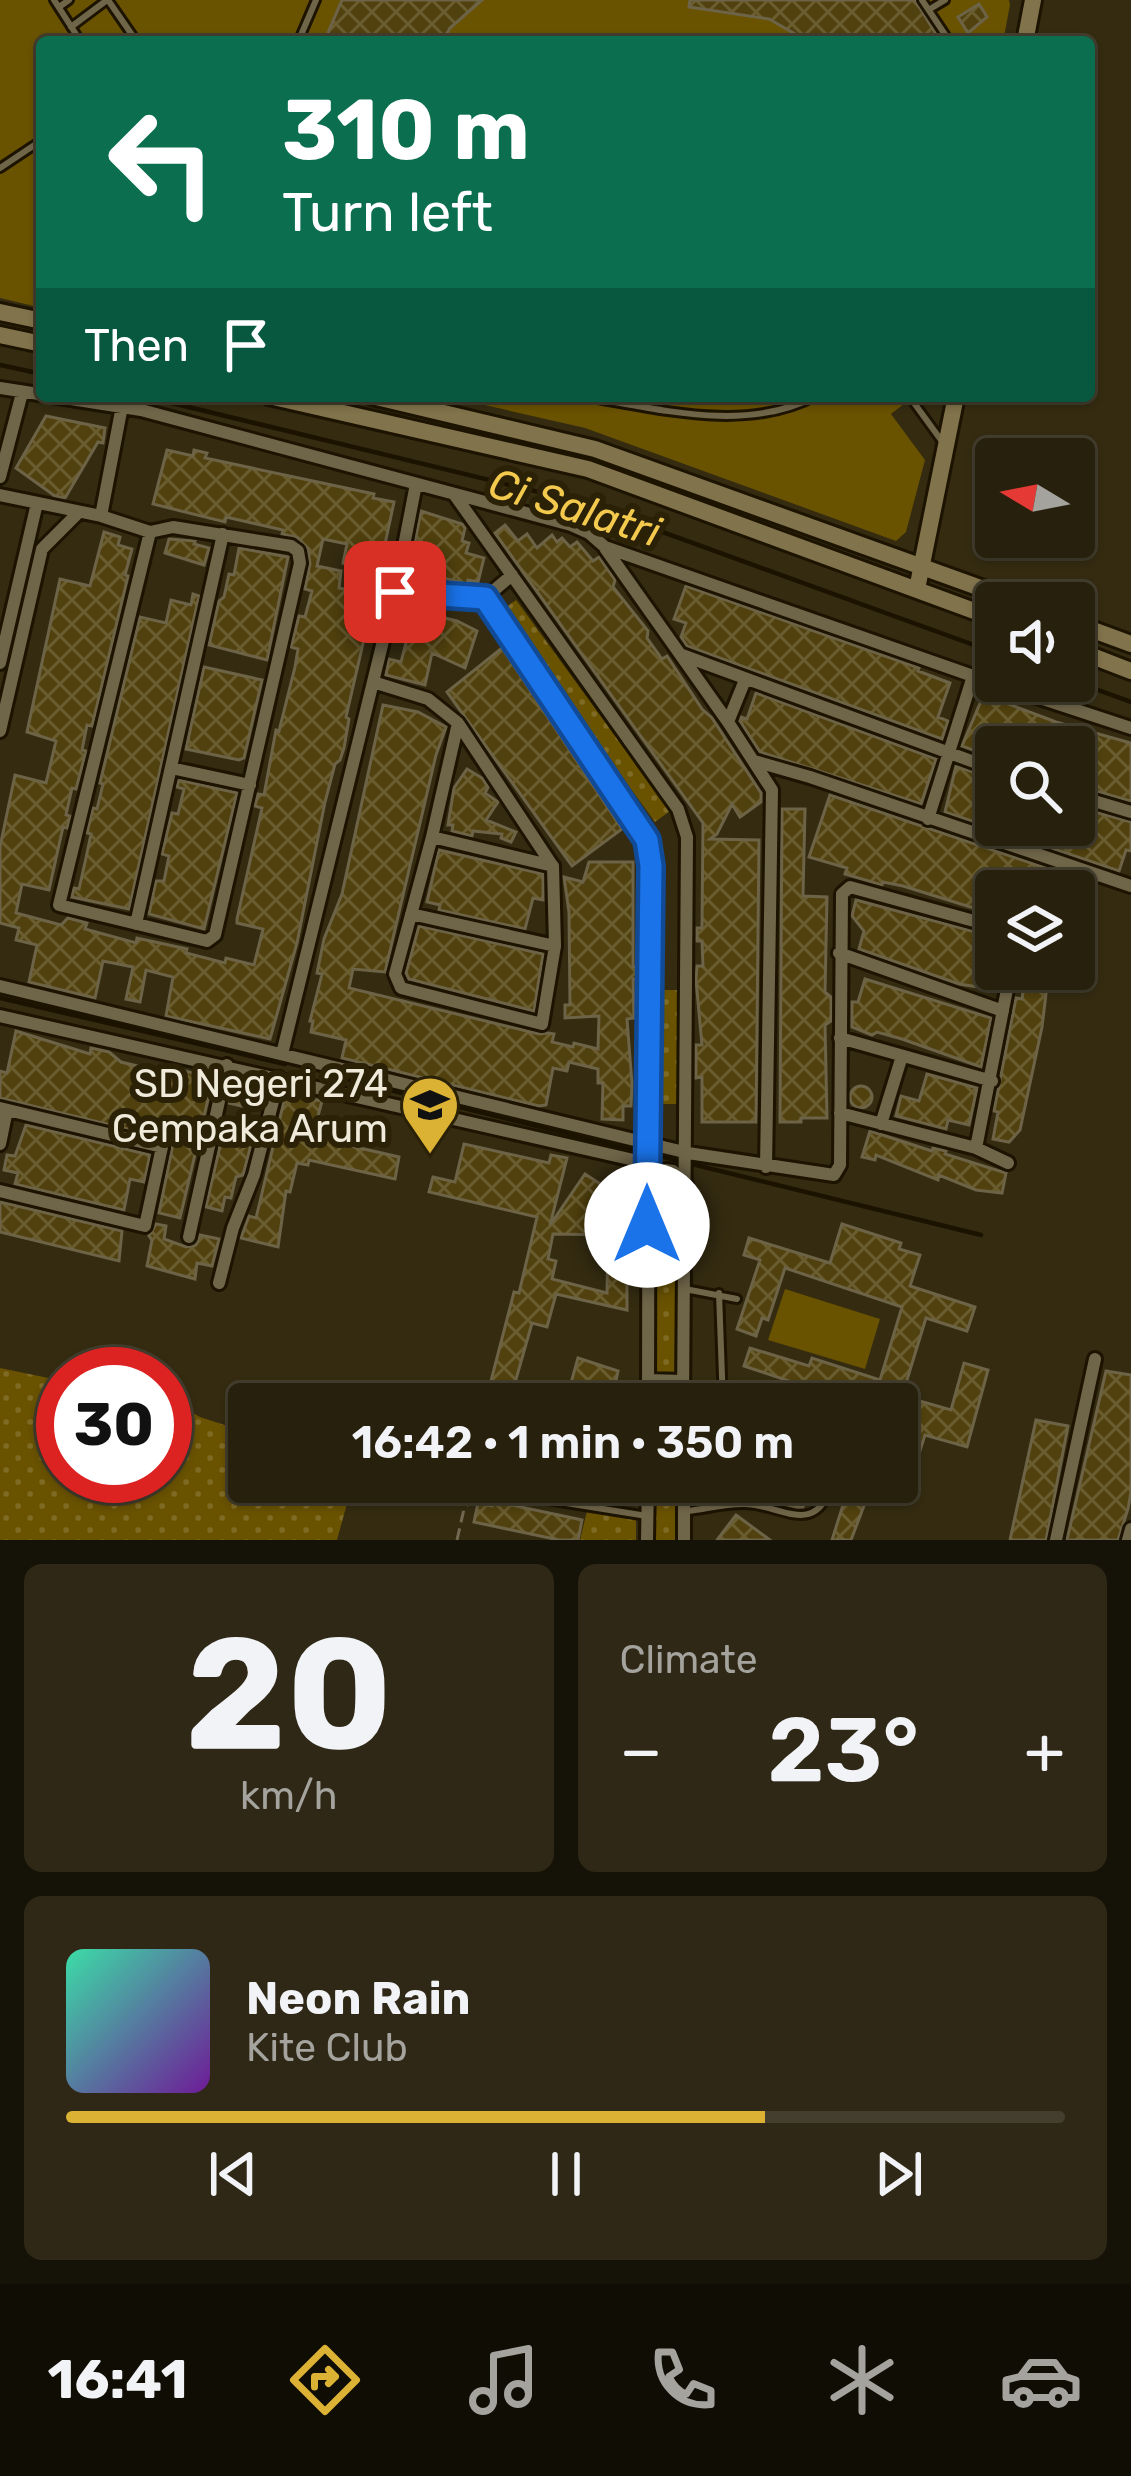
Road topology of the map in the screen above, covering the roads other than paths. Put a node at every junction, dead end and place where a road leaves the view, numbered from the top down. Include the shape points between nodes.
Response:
1 (69, 0) edge
2 (107, 0) edge
3 (316, 0) edge
4 (922, 0) edge
5 (945, 0) edge
6 (1033, 0) edge
7 (56, 4) edge
8 (929, 9) junction
9 (71, 27) junction
10 (77, 36) edge
11 (133, 36) edge
12 (301, 36) edge
13 (946, 36) edge
14 (1025, 36) edge
15 (36, 144) edge
16 (0, 168) edge
17 (0, 312) edge
18 (36, 321) edge
19 (0, 335) edge
20 (36, 343) edge
21 (0, 388) edge
22 (22, 394) junction
23 (36, 396) edge
24 (89, 402) edge
25 (317, 402) edge
26 (403, 402) edge
27 (617, 402) edge
28 (797, 402) edge
29 (913, 402) edge
30 (955, 402) edge
31 (122, 406) junction
32 (946, 448) junction
33 (0, 477) edge
34 (416, 484) junction
35 (454, 494) junction
36 (0, 495) edge
37 (37, 503) junction
38 (80, 512) junction
39 (100, 516) junction
40 (150, 532) junction
41 (223, 534) junction
42 (36, 547) junction
43 (604, 547) junction
44 (923, 566) junction
45 (512, 574) junction
46 (975, 585) edge
47 (917, 589) junction
48 (395, 592) junction
49 (485, 598) junction
50 (975, 611) edge
51 (1095, 631) edge
52 (1131, 644) edge
53 (681, 655) junction
54 (1095, 657) edge
55 (0, 663) edge
56 (1131, 671) edge
57 (973, 676) junction
58 (745, 680) junction
59 (373, 682) junction
60 (728, 722) junction
61 (458, 723) junction
62 (1131, 728) edge
63 (0, 731) edge
64 (950, 756) junction
65 (754, 761) junction
66 (975, 764) edge
67 (171, 768) junction
68 (788, 769) junction
69 (250, 785) junction
70 (772, 801) junction
71 (1095, 801) edge
72 (1131, 812) edge
73 (928, 819) junction
74 (432, 837) junction
75 (553, 866) junction
76 (1130, 882) edge
77 (411, 914) junction
78 (975, 921) edge
79 (136, 924) junction
80 (555, 946) junction
81 (839, 952) junction
82 (0, 986) edge
83 (1008, 990) edge
84 (1004, 1011) junction
85 (0, 1016) edge
86 (840, 1038) junction
87 (287, 1056) junction
88 (902, 1056) junction
89 (227, 1064) junction
90 (283, 1078) junction
91 (992, 1081) junction
92 (4, 1109) edge
93 (840, 1113) junction
94 (881, 1124) junction
95 (0, 1144) edge
96 (976, 1148) junction
97 (647, 1154) junction
98 (1008, 1163) dead end
99 (687, 1167) junction
100 (766, 1167) junction
101 (647, 1186) junction
102 (0, 1191) edge
103 (188, 1237) dead end
104 (219, 1283) dead end
105 (685, 1289) junction
106 (719, 1293) junction
107 (736, 1299) dead end
108 (1095, 1359) dead end
109 (648, 1380) joint
110 (683, 1381) joint
111 (723, 1383) edge
112 (566, 1503) edge
113 (647, 1503) edge
114 (685, 1503) edge
115 (821, 1503) edge
116 (729, 1504) joint
117 (686, 1511) junction
118 (647, 1516) junction
119 (1131, 1528) edge
120 (647, 1540) edge
121 (684, 1540) edge
122 (1056, 1540) edge
123 (1128, 1540) edge

1 - 7 lane
2 - 9 lane
2 - 11 lane
3 - 12 lane
4 - 8 lane
5 - 8 lane
6 - 14 street
7 - 9 lane
8 - 13 lane
9 - 10 lane
15 - 16 lane
17 - 18 street
19 - 20 street
21 - 22 street
22 - 23 street
22 - 33 street
24 - 31 street
25 - 47 street via 588,470
26 - 44 street via 596,449
27 - 28 lane via 754,416
29 - 32 lane
30 - 32 street
31 - 34 street
31 - 39 street
32 - 44 street
34 - 35 street
34 - 48 street
35 - 43 street via 571,525
35 - 45 street
36 - 37 street
37 - 38 street
37 - 42 street
38 - 39 street
38 - 42 street
39 - 40 street
40 - 41 street
40 - 79 street via 59,905
41 - 67 street
41 - 69 street via 291,546 300,556
42 - 55 street
42 - 63 street
43 - 53 street
43 - 57 street
44 - 46 street
44 - 47 street
45 - 49 street
45 - 99 street via 684,826
47 - 50 street
48 - 49 street
48 - 59 street
49 - 97 street via 647,840
51 - 52 street
53 - 58 street
53 - 60 street
54 - 56 street
57 - 62 street
57 - 64 street
58 - 60 street
58 - 64 street
59 - 61 street via 428,699
59 - 87 street
60 - 65 street
61 - 74 street
61 - 75 street
64 - 66 street
64 - 73 street
65 - 68 street
65 - 70 street
67 - 69 street
67 - 79 street
68 - 70 street
68 - 73 street
69 - 79 street via 214,938
70 - 100 street
71 - 72 street
73 - 76 street
74 - 75 street
74 - 77 street
75 - 80 street
77 - 80 street
77 - 80 street via 395,974 401,988 539,1024
78 - 81 street via 850,887 842,894
81 - 84 street
81 - 86 street
82 - 87 street
83 - 84 street
84 - 91 street
85 - 89 street
86 - 88 street
86 - 93 street
87 - 90 street
87 - 97 street
88 - 91 street
88 - 94 street
89 - 90 street
89 - 103 street
90 - 97 street
90 - 104 street
91 - 96 street
92 - 95 street
92 - 102 street via 162,1147 146,1226
93 - 94 street
93 - 100 street via 838,1174
94 - 96 street
96 - 98 street
97 - 99 street
97 - 101 street
99 - 100 street
99 - 101 street via 666,1170
99 - 105 street
101 - 109 street
105 - 106 lane
105 - 110 street
106 - 107 lane
106 - 111 lane
108 - 122 street
109 - 110 street
112 - 118 lane
113 - 118 street
114 - 117 street
115 - 116 lane via 807,1516
116 - 117 lane
117 - 121 street
118 - 120 street
119 - 123 street

